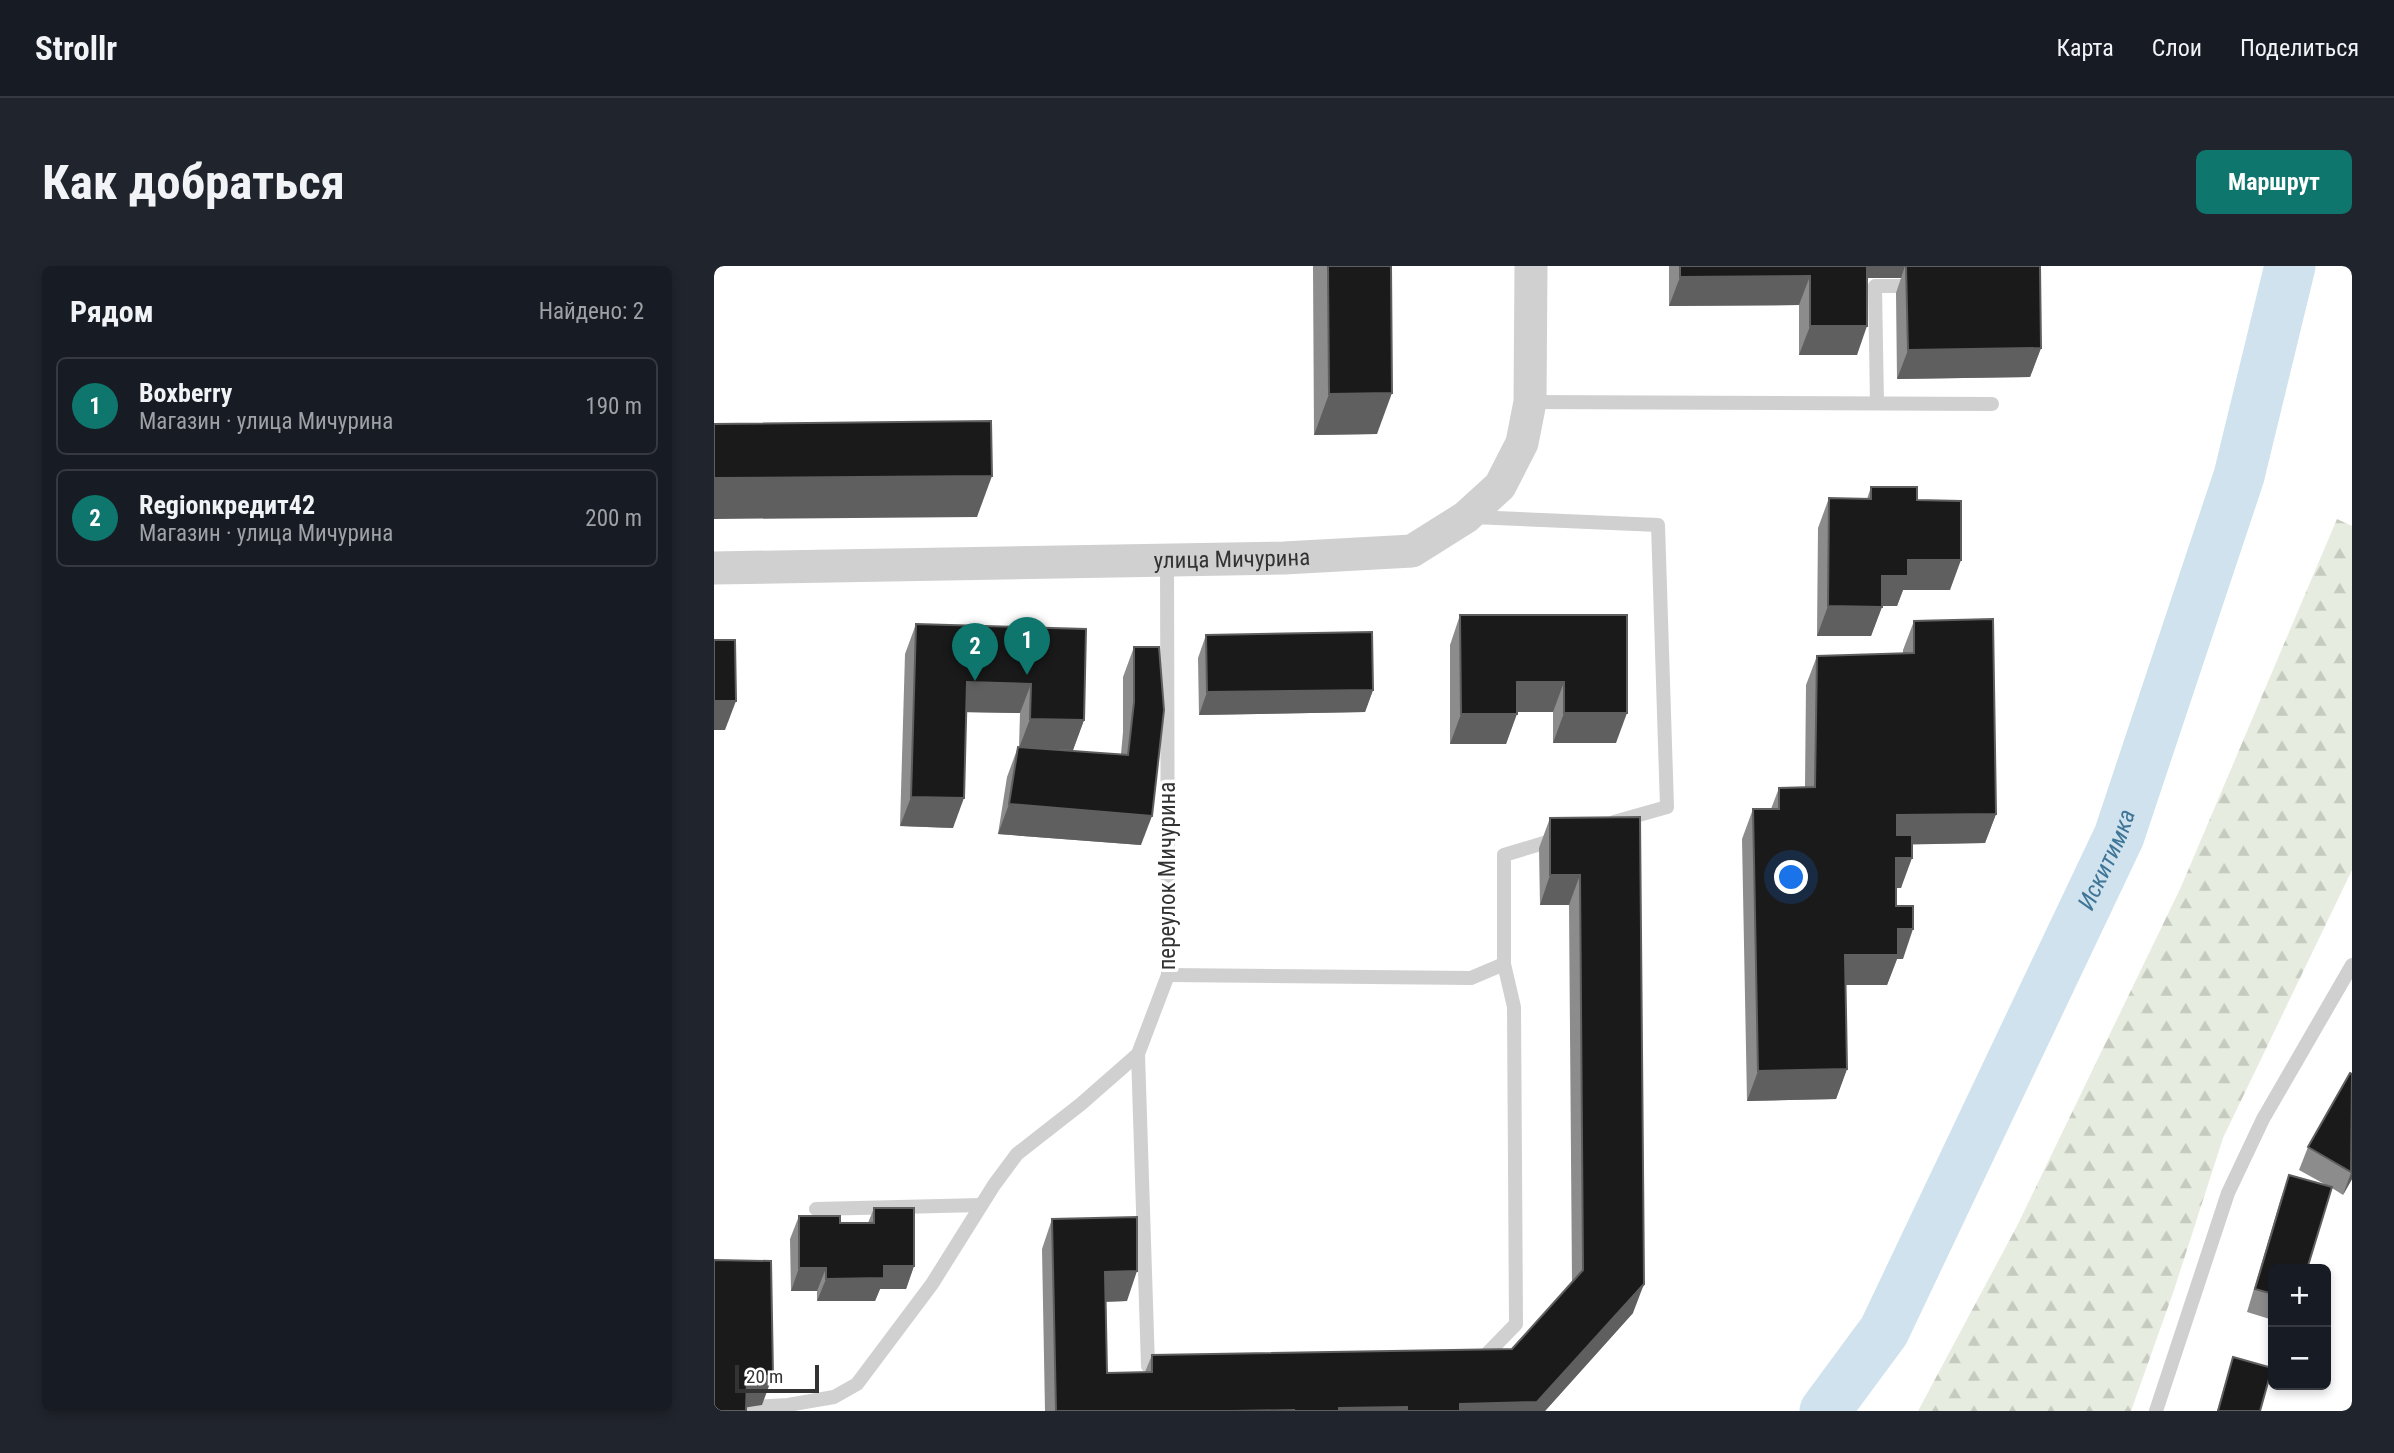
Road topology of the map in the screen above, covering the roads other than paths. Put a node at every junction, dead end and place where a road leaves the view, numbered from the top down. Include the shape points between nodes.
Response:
1 (1531, 266) edge
2 (1927, 286) edge
3 (1530, 402) junction
4 (1877, 403) junction
5 (1992, 404) dead end
6 (1466, 517) junction
7 (1167, 560) junction
8 (714, 568) edge
9 (1604, 825) edge
10 (1566, 836) edge
11 (1504, 964) junction
12 (2352, 965) edge
13 (1168, 975) junction
14 (1138, 1054) junction
15 (981, 1205) junction
16 (816, 1209) dead end
17 (1174, 1366) edge
18 (1471, 1370) edge
19 (714, 1409) edge
20 (2156, 1411) edge

1 - 3 street, улица Мичурина
2 - 4 lane via 1875,286
3 - 4 lane
3 - 6 street, улица Мичурина via 1522,443 1500,486
4 - 5 lane
6 - 7 street, улица Мичурина via 1412,551
6 - 9 lane via 1658,525 1667,807
7 - 8 street, улица Мичурина
7 - 13 lane, переулок Мичурина
10 - 11 lane via 1504,855
11 - 13 lane via 1471,978
11 - 18 lane via 1514,1007 1517,1324
12 - 20 lane via 2263,1119 2228,1193
13 - 14 lane, переулок Мичурина
14 - 15 lane, переулок Мичурина via 1017,1154
14 - 17 lane via 1148,1366
15 - 16 lane
15 - 19 lane, переулок Мичурина via 932,1283 857,1384 834,1397

